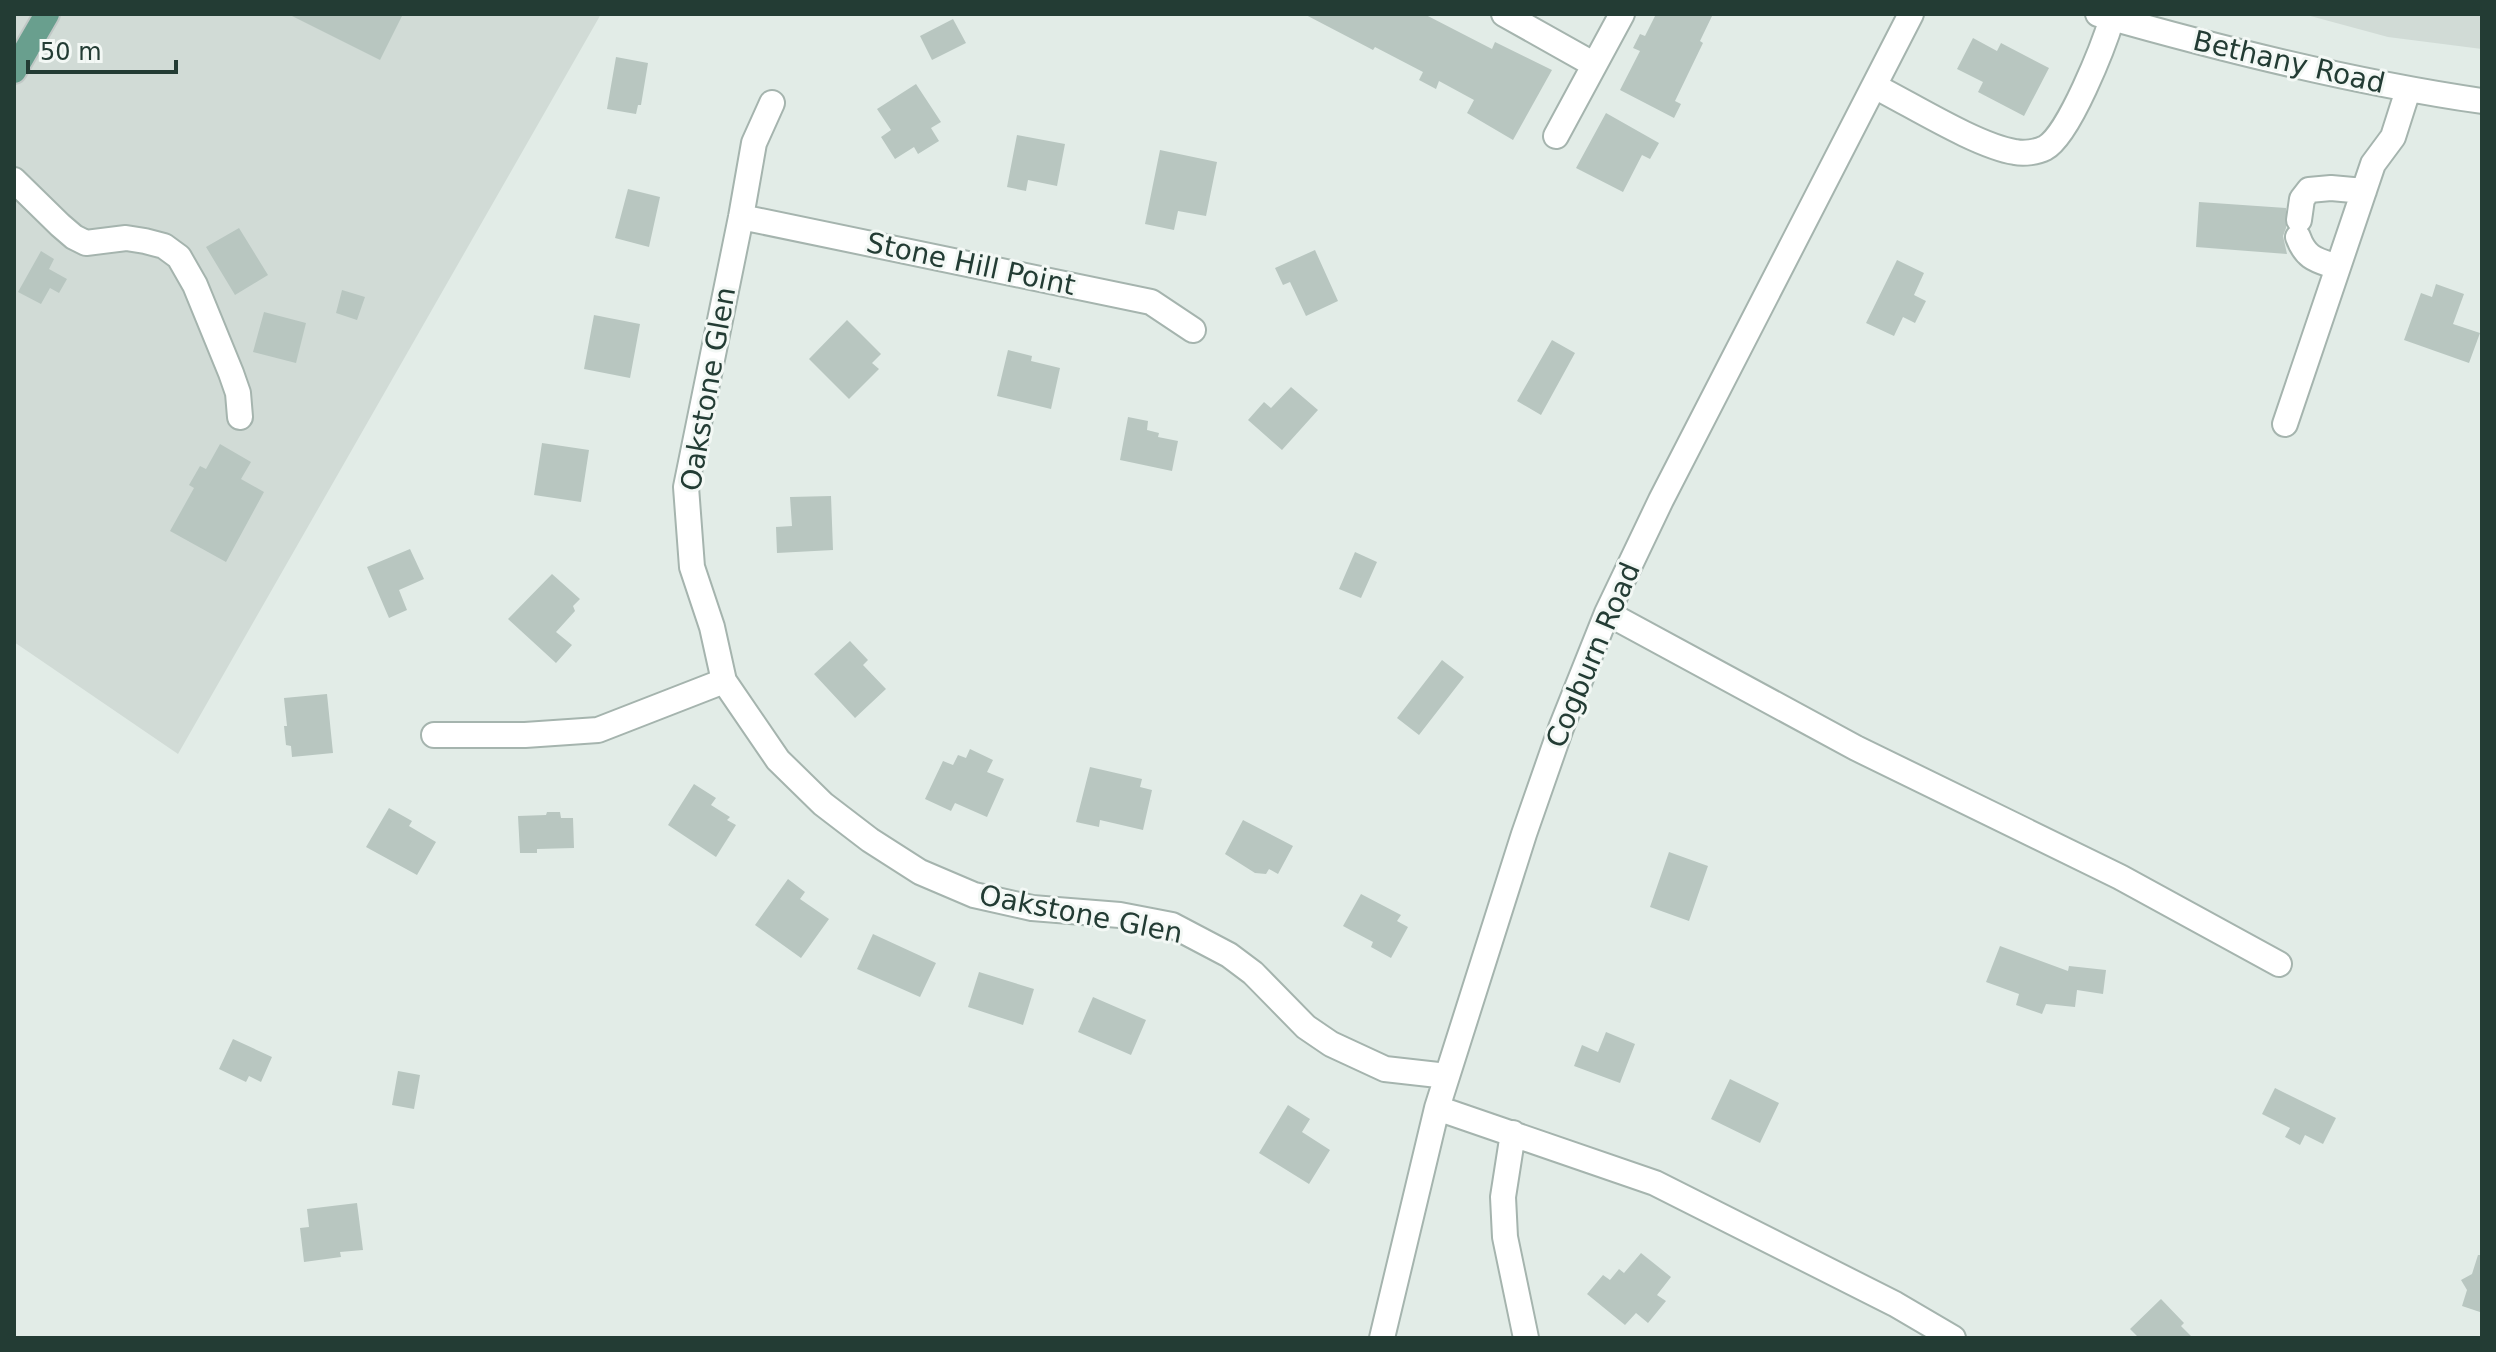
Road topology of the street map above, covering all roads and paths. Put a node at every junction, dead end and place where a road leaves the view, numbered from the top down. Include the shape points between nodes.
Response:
1 (47, 14) edge
2 (1504, 14) edge
3 (1622, 14) edge
4 (1894, 14) edge
5 (1911, 14) edge
6 (2105, 16) edge
7 (1897, 41) junction
8 (1593, 64) junction
9 (14, 71) edge
10 (1876, 87) junction
11 (2408, 90) junction
12 (2482, 101) edge
13 (772, 103) dead end
14 (1556, 136) dead end
15 (14, 180) edge
16 (2364, 191) junction
17 (741, 217) junction
18 (2337, 267) junction
19 (1193, 330) dead end
20 (240, 417) dead end
21 (2285, 424) dead end
22 (1607, 613) junction
23 (724, 681) junction
24 (434, 735) dead end
25 (2279, 964) dead end
26 (1447, 1076) junction
27 (1437, 1108) junction
28 (1513, 1133) junction
29 (1382, 1338) edge
30 (1526, 1338) edge
31 (1953, 1338) edge

1 - 9 main road
2 - 8 street
3 - 8 street
4 - 7 street
5 - 7 street, Cogburn Road
6 - 10 street via 2089,80 2048,147 2016,152
6 - 11 street, Bethany Road via 2222,49
7 - 10 street, Cogburn Road
8 - 14 street
10 - 22 street, Cogburn Road
11 - 12 street, Bethany Road
11 - 16 street via 2393,137 2373,164
13 - 17 street, Oakstone Glen via 754,143
15 - 20 street via 86,243 126,238 164,246 179,257 231,373
16 - 18 street
16 - 18 street via 2309,190 2302,199 2303,251
17 - 19 street, Stone Hill Point via 1151,302
17 - 23 street, Oakstone Glen via 686,487 692,567
18 - 21 street
22 - 25 street via 1856,748 2120,877
22 - 26 street, Cogburn Road via 1524,834
23 - 24 street via 598,730
23 - 26 street, Oakstone Glen via 778,760 802,784 870,840 920,872 974,895 1032,908 1172,925 1229,955 1331,1044 1385,1069
26 - 27 street, Cogburn Road
27 - 28 street
27 - 29 street, Cogburn Road
28 - 30 street via 1503,1197 1505,1237
28 - 31 street via 1655,1183

